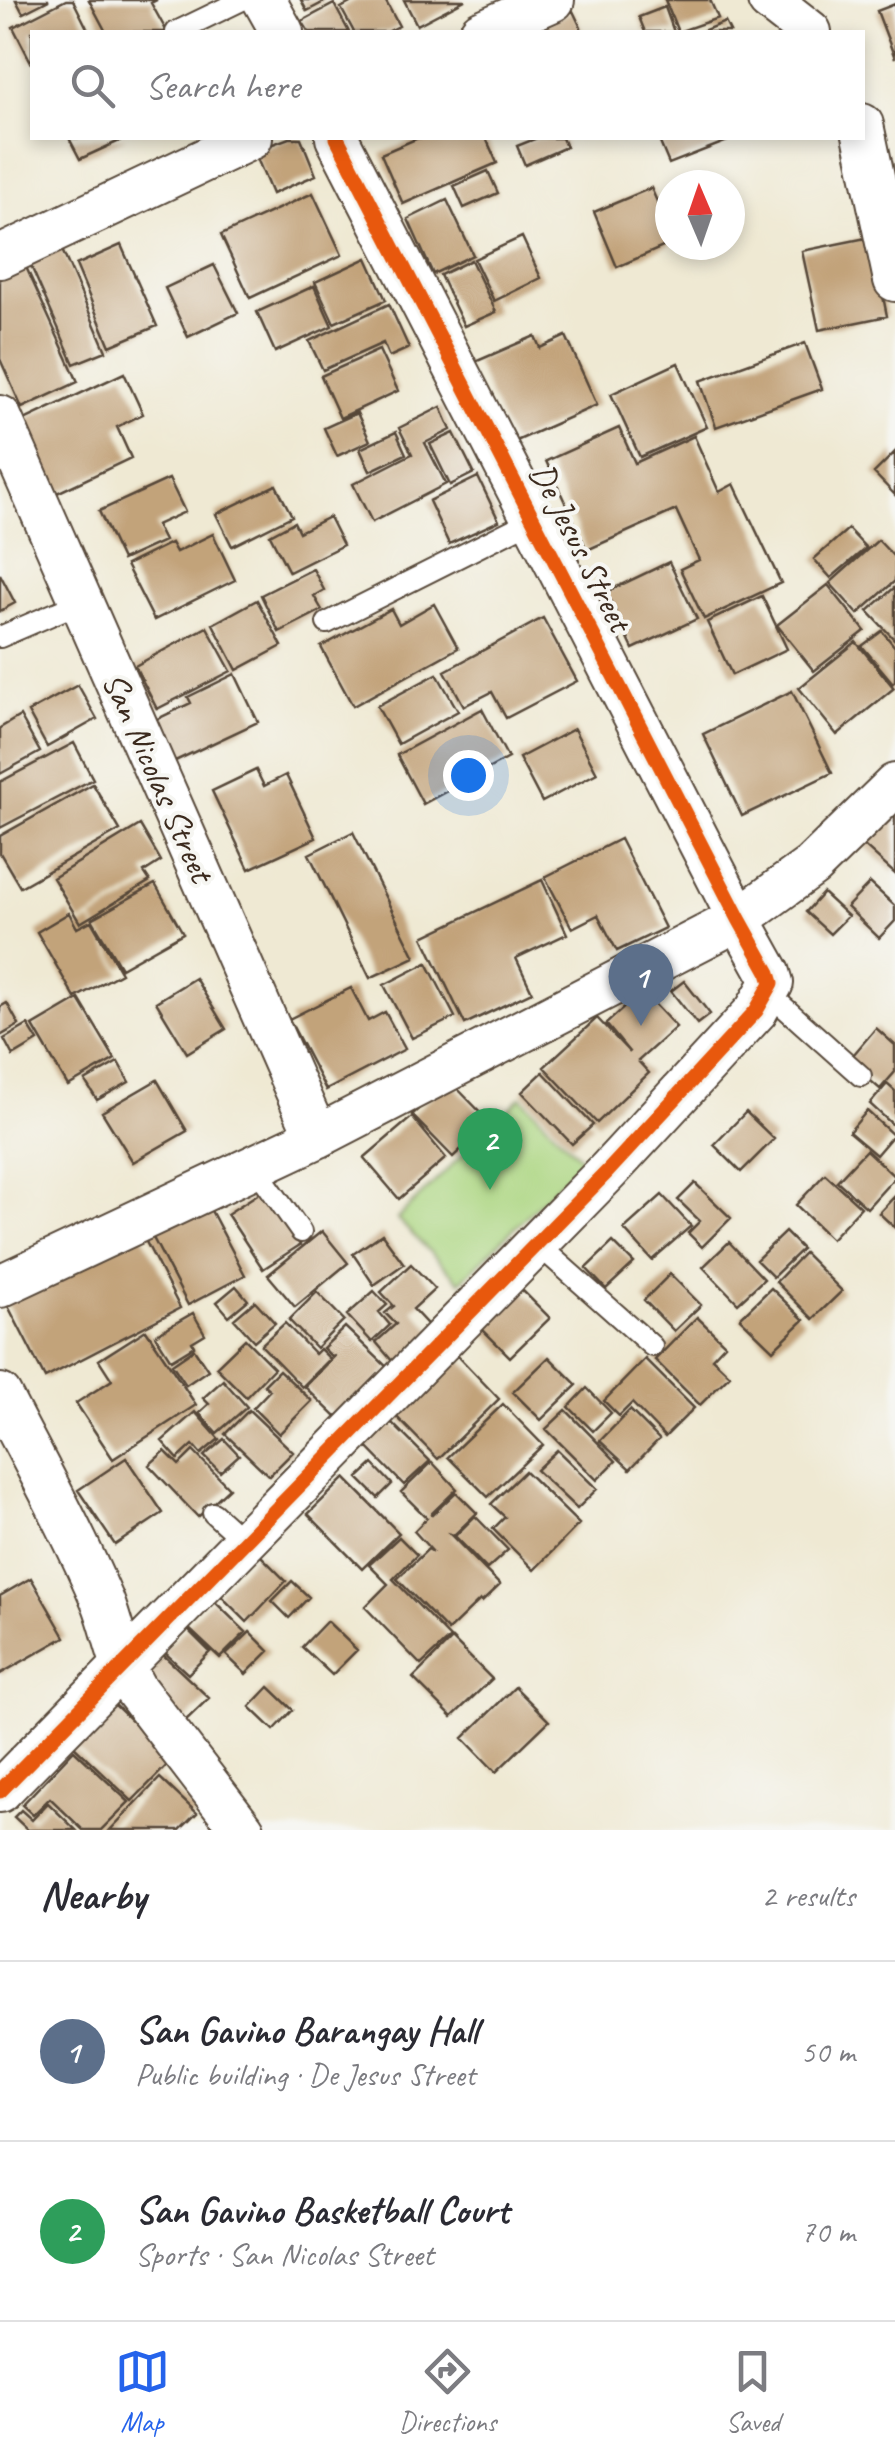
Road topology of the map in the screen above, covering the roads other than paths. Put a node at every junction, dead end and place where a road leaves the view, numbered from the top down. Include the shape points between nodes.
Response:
1 (242, 0) edge
2 (264, 0) edge
3 (551, 0) edge
4 (769, 0) edge
5 (180, 30) edge
6 (281, 30) edge
7 (485, 30) edge
8 (807, 30) edge
9 (865, 139) edge
10 (247, 140) edge
11 (339, 140) edge
12 (0, 257) edge
13 (895, 280) edge
14 (0, 417) edge
15 (534, 519) junction
16 (81, 602) junction
17 (327, 623) dead end
18 (0, 637) edge
19 (895, 786) edge
20 (739, 920) junction
21 (770, 988) junction
22 (861, 1076) dead end
23 (317, 1137) junction
24 (254, 1167) junction
25 (302, 1232) dead end
26 (536, 1243) junction
27 (0, 1286) edge
28 (652, 1346) dead end
29 (0, 1394) edge
30 (213, 1513) dead end
31 (245, 1542) junction
32 (122, 1668) junction
33 (0, 1792) edge
34 (243, 1830) edge

1 - 5 lane
2 - 6 street
3 - 7 street
4 - 8 street
9 - 13 street
10 - 12 street
11 - 15 street, De Jesus Street
14 - 16 street, San Nicolas Street
15 - 17 lane
15 - 20 street, De Jesus Street
16 - 18 lane
16 - 23 street, San Nicolas Street
19 - 20 street via 812,866
20 - 21 street, De Jesus Street via 769,973
20 - 23 street
21 - 22 lane
21 - 26 street via 756,1011
23 - 24 street
24 - 25 lane
24 - 27 street
26 - 28 lane
26 - 31 street
29 - 32 street via 103,1602
30 - 31 lane
31 - 32 street
32 - 33 street
32 - 34 street

